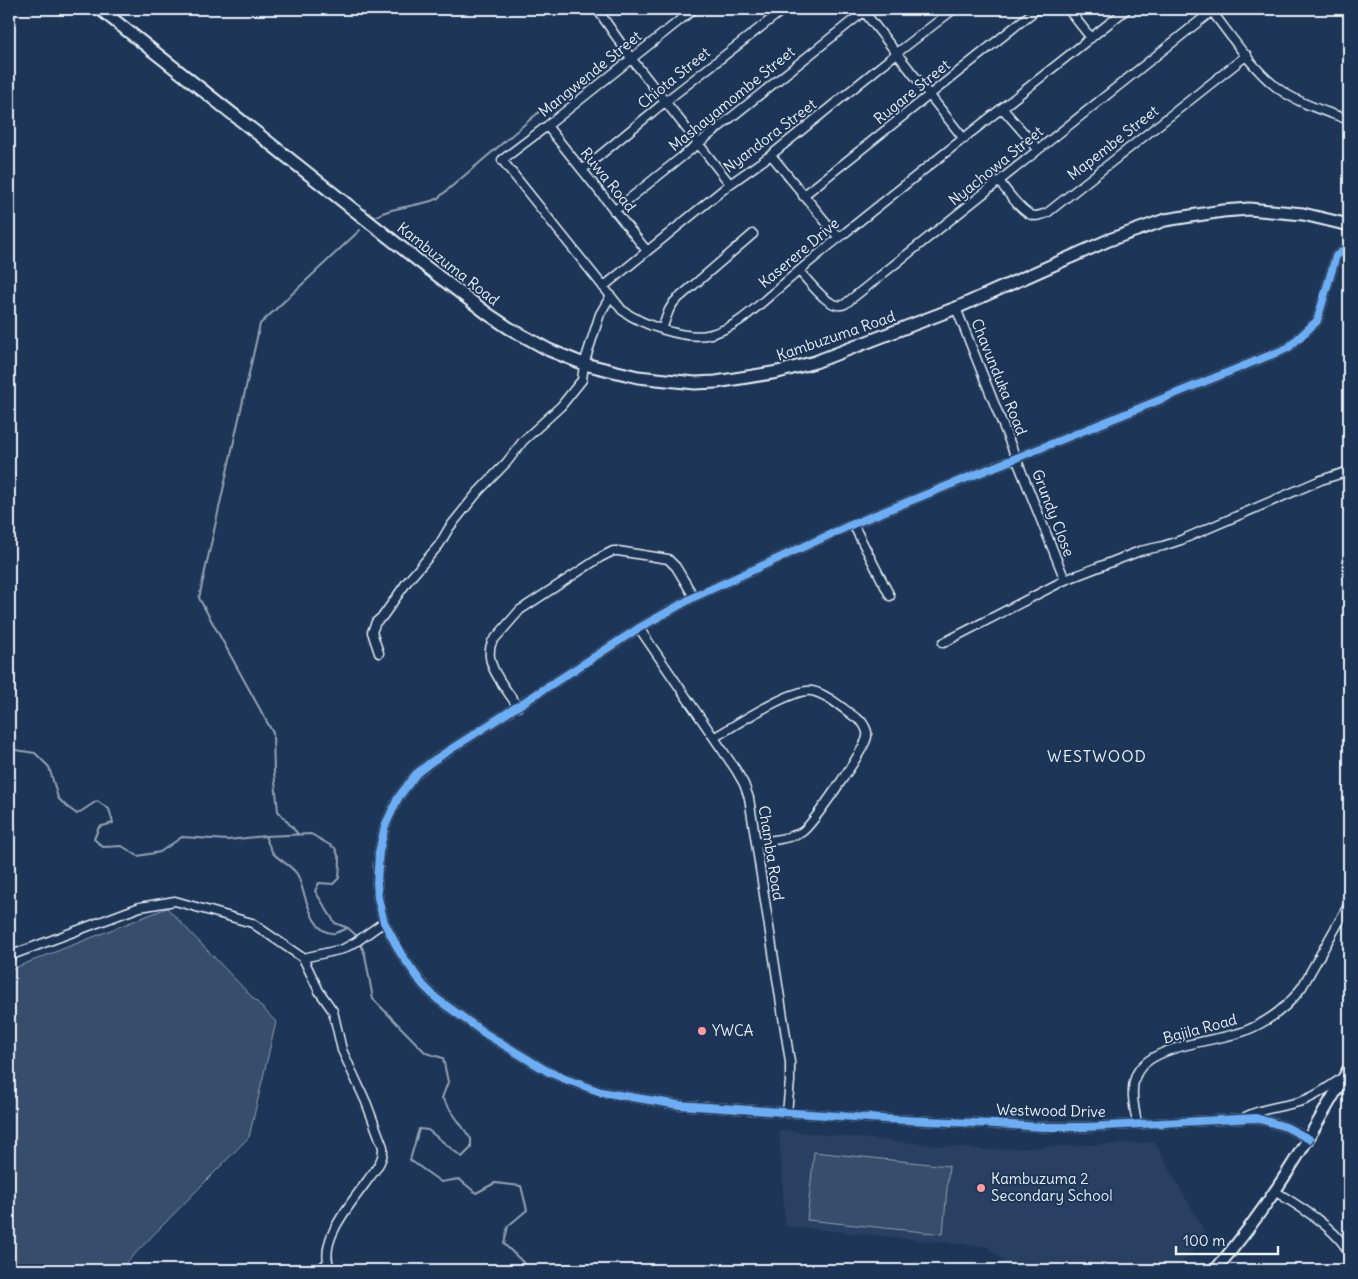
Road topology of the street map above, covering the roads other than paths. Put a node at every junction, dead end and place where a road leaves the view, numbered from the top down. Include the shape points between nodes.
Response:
1 (100, 9) edge
2 (598, 9) edge
3 (694, 9) edge
4 (784, 9) edge
5 (954, 9) edge
6 (1037, 9) edge
7 (1068, 9) edge
8 (1127, 9) edge
9 (864, 10) edge
10 (1211, 10) edge
11 (1091, 38) junction
12 (897, 53) junction
13 (1246, 55) junction
14 (631, 58) junction
15 (930, 95) junction
16 (666, 101) junction
17 (1002, 108) junction
18 (1349, 120) edge
19 (547, 126) junction
20 (964, 139) junction
21 (699, 144) junction
22 (1038, 149) junction
23 (771, 155) junction
24 (502, 160) joint
25 (582, 170) junction
26 (999, 181) junction
27 (730, 184) junction
28 (804, 196) junction
29 (614, 211) junction
30 (1349, 225) edge
31 (753, 234) dead end
32 (838, 238) junction
33 (1349, 247) edge
34 (647, 251) junction
35 (799, 271) junction
36 (603, 287) junction
37 (610, 297) junction
38 (956, 308) junction
39 (662, 329) junction
40 (584, 364) junction
41 (1016, 457) junction
42 (1349, 471) edge
43 (853, 524) junction
44 (1065, 580) junction
45 (890, 596) dead end
46 (694, 597) junction
47 (639, 628) junction
48 (943, 643) dead end
49 (379, 653) dead end
50 (518, 707) junction
51 (714, 737) junction
52 (757, 843) junction
53 (1349, 904) edge
54 (384, 922) junction
55 (9, 956) edge
56 (303, 958) junction
57 (1347, 1072) edge
58 (787, 1113) junction
59 (1243, 1118) junction
60 (1137, 1124) junction
61 (1309, 1139) junction
62 (1276, 1192) junction
63 (1349, 1254) edge
64 (329, 1267) edge
65 (319, 1270) edge
66 (1215, 1270) edge

1 - 40 main road, Kambuzuma Road via 460,294 529,340
2 - 14 street
3 - 14 street, Mangwende Street
4 - 16 street, Chiota Street
5 - 12 street, Nyandora Street
6 - 15 street, Rugare Street
7 - 11 street
8 - 11 street, Kaserere Drive
9 - 12 street
9 - 21 street, Mashayamombe Street
10 - 13 street
10 - 22 street, Nyachowa Street
11 - 17 street, Kaserere Drive
12 - 15 street
12 - 23 street, Nyandora Street
13 - 18 street via 1275,86 1289,95
13 - 26 street, Mapembe Street via 1047,213 1029,214
14 - 16 street
14 - 19 street, Mangwende Street
15 - 20 street
15 - 28 street, Rugare Street
16 - 21 street
16 - 25 street, Chiota Street
17 - 20 street, Kaserere Drive
17 - 22 street
19 - 24 street, Mangwende Street
19 - 25 street, Ruwa Road
20 - 32 street, Kaserere Drive
21 - 27 street
21 - 29 street, Mashayamombe Street
22 - 26 street, Nyachowa Street
23 - 27 street, Nyandora Street
23 - 28 street
24 - 36 street, Kaserere Drive
25 - 29 street, Ruwa Road
26 - 35 street, Nyachowa Street via 842,306 832,305
27 - 34 street, Nyandora Street
28 - 32 street
29 - 34 street, Ruwa Road
30 - 38 main road, Kambuzuma Road via 1303,214 1250,209 1164,220 1109,240
31 - 39 street via 674,302
32 - 35 street, Kaserere Drive
33 - 41 street, Westwood Drive via 1336,256 1317,321 1288,348
34 - 36 street, Nyandora Street
35 - 39 street, Kaserere Drive via 743,319 720,331 700,336
36 - 37 street, Kaserere Drive
37 - 39 street, Kaserere Drive via 630,316
37 - 40 street via 600,314
38 - 40 main road, Kambuzuma Road via 815,362 737,380 695,383 638,377
38 - 41 street, Chavunduka Road
40 - 49 street via 582,380 572,393 478,492 376,622 372,632
41 - 43 street, Westwood Drive
41 - 44 street, Grundy Close
42 - 44 street via 1181,540 1140,551
43 - 45 street
43 - 46 street, Westwood Drive
44 - 48 street
46 - 47 street, Westwood Drive
46 - 50 street via 668,559 618,551 601,558 520,610 492,642 490,661
47 - 50 street, Westwood Drive
47 - 51 street, Chamba Road
50 - 54 street, Westwood Drive via 424,768 401,792 388,820 379,852 378,898
51 - 52 street, Chamba Road via 744,784
51 - 52 street via 767,707 806,691 825,696 866,728 868,733 864,744 809,825 793,836
52 - 58 street, Chamba Road via 790,1062
53 - 60 street, Bajila Road via 1293,1000 1245,1031 1162,1053 1140,1069 1133,1088
54 - 56 street via 337,951
54 - 58 street, Westwood Drive via 411,970 436,999 486,1034 556,1075 601,1092 660,1103
55 - 56 street via 140,907 174,901 252,923
56 - 64 street via 333,1011 342,1050 383,1147 380,1163 330,1237 326,1249
57 - 59 street via 1320,1093
57 - 61 street
58 - 60 street, Westwood Drive via 1042,1127
59 - 60 street, Westwood Drive
59 - 61 street, Westwood Drive via 1267,1120
61 - 62 street
62 - 63 street via 1331,1230 1343,1241
62 - 66 street
64 - 65 street

